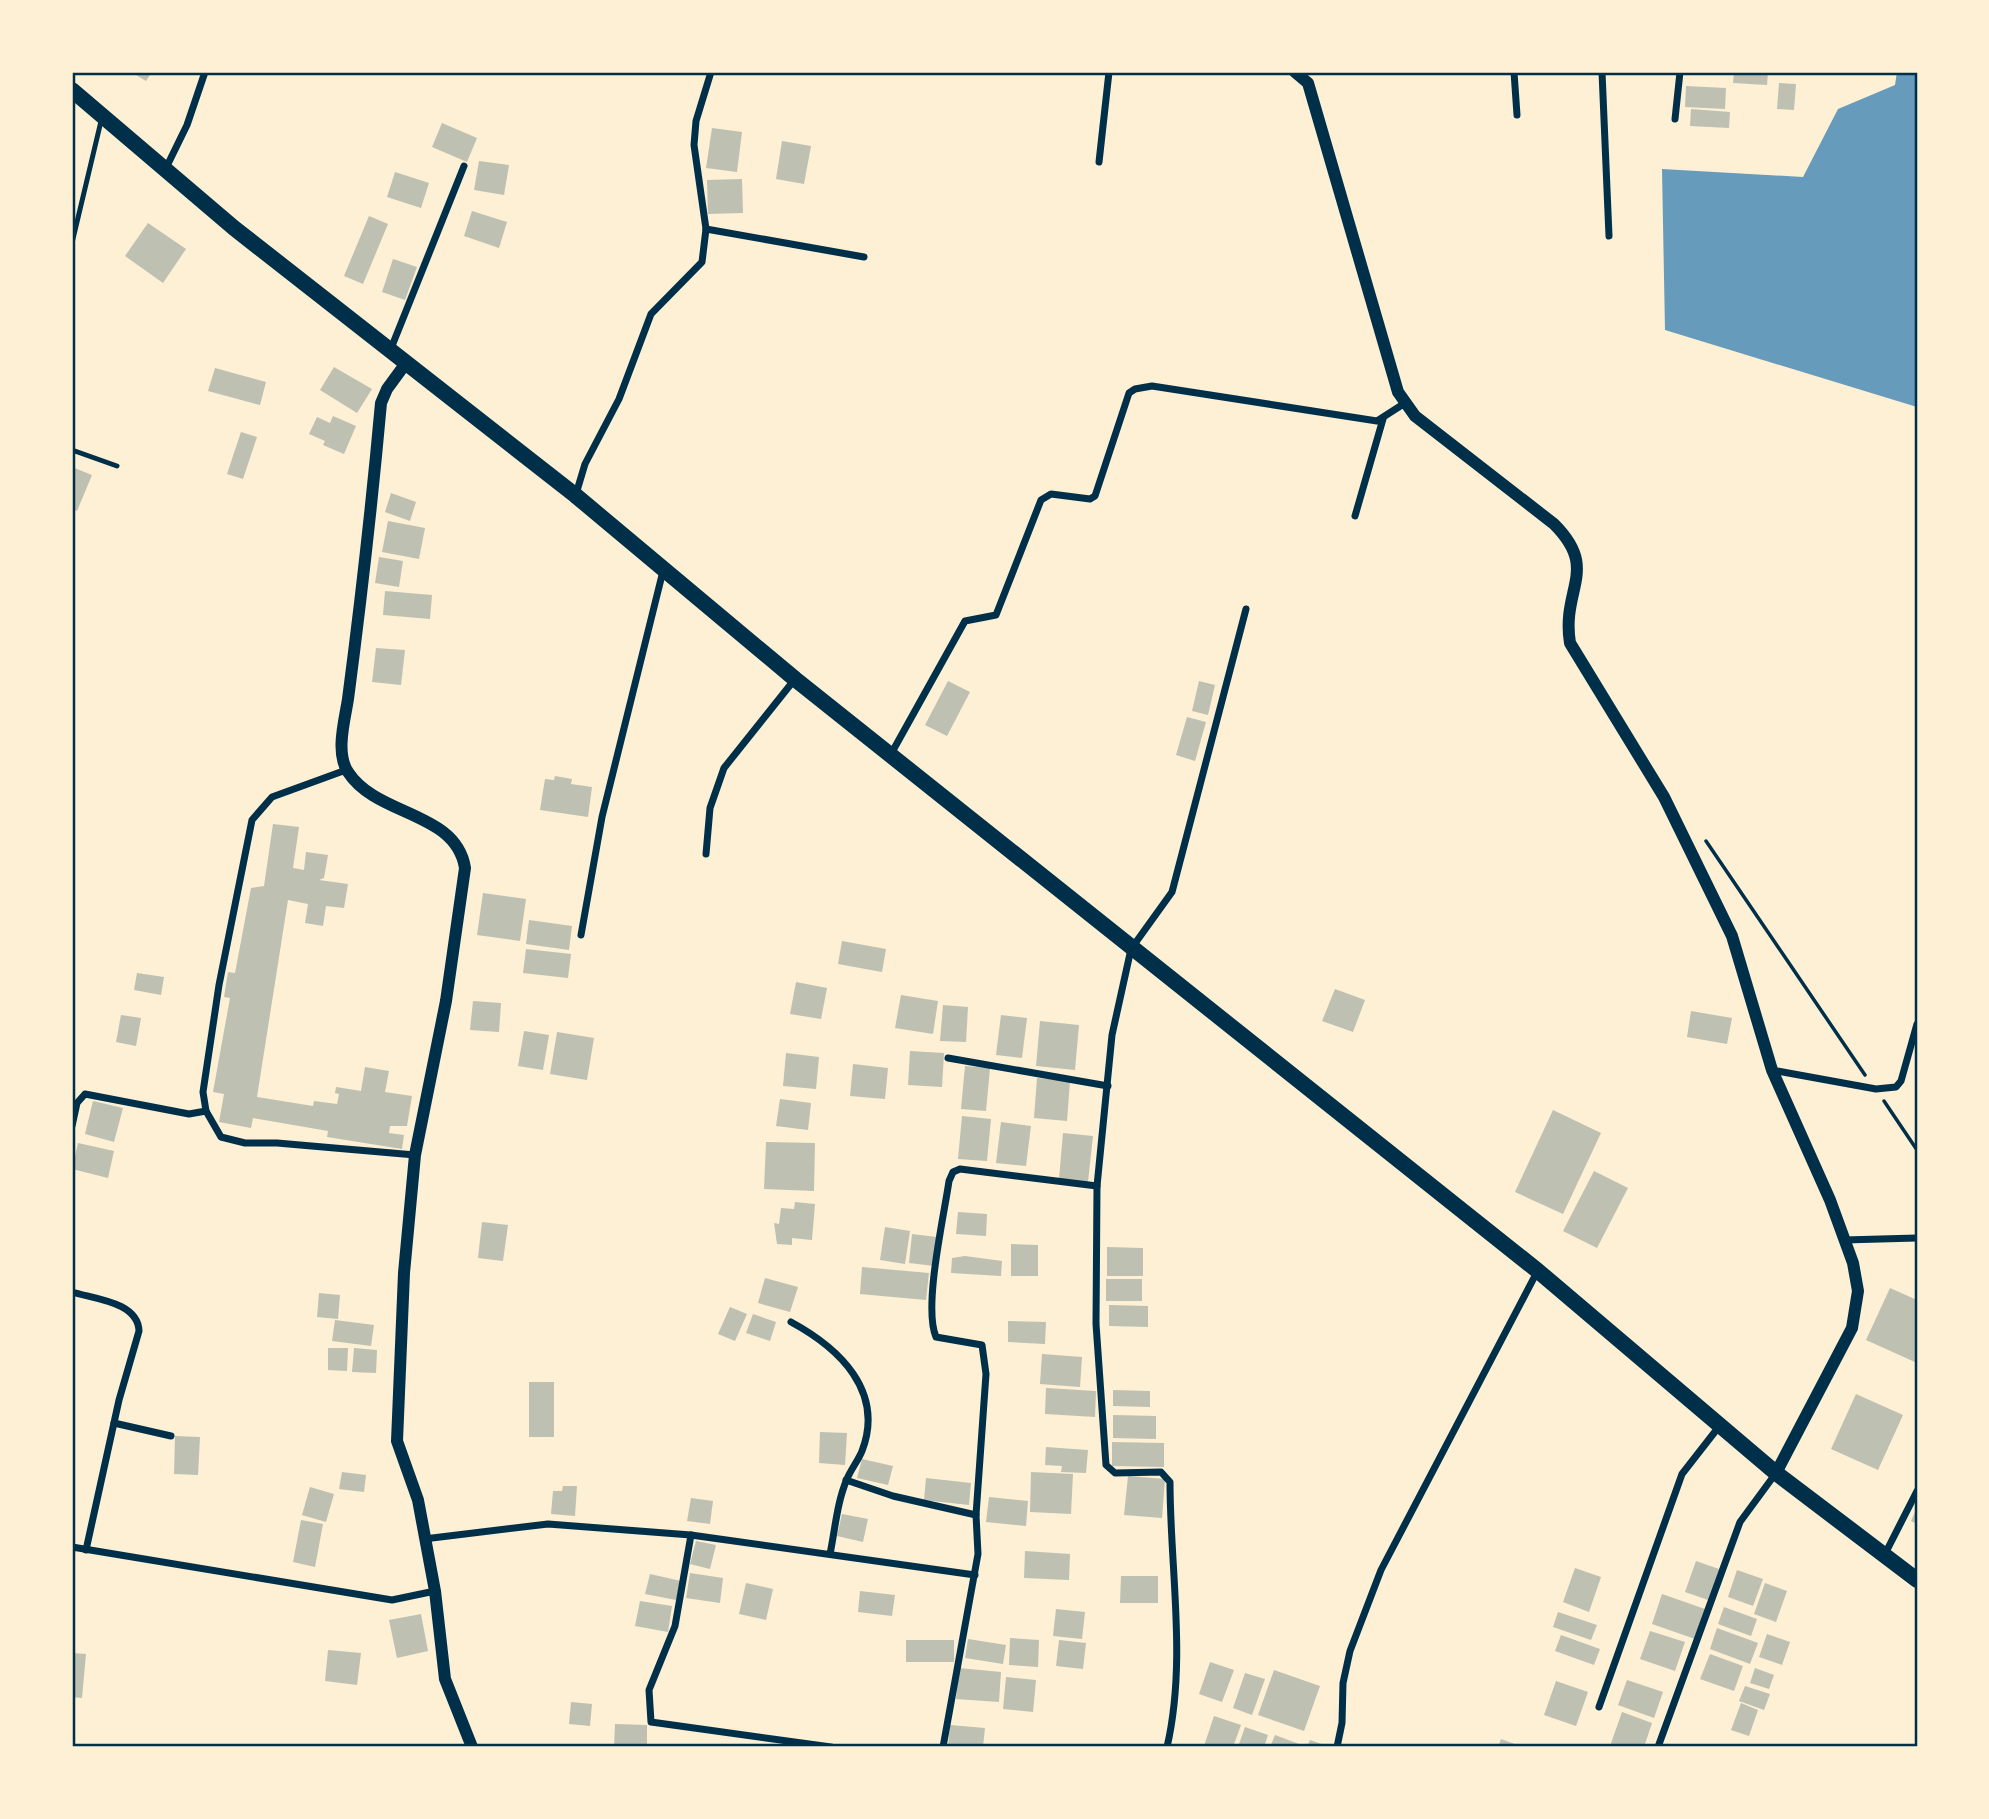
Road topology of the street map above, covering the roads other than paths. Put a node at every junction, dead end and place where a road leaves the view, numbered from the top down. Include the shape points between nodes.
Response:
1 (205, 72) edge
2 (711, 72) edge
3 (1109, 72) edge
4 (1295, 72) edge
5 (1514, 72) edge
6 (1602, 72) edge
7 (1680, 72) edge
8 (1308, 77) edge
9 (72, 90) edge
10 (103, 114) junction
11 (1517, 114) dead end
12 (1675, 119) dead end
13 (1099, 162) dead end
14 (464, 166) dead end
15 (166, 169) junction
16 (706, 229) junction
17 (1609, 236) dead end
18 (72, 243) edge
19 (864, 257) dead end
20 (390, 351) junction
21 (406, 363) junction
22 (1405, 403) junction
23 (1383, 419) junction
24 (72, 450) edge
25 (117, 466) dead end
26 (575, 495) junction
27 (1355, 516) dead end
28 (664, 567) junction
29 (1246, 609) dead end
30 (795, 679) junction
31 (891, 754) junction
32 (346, 770) junction
33 (706, 854) dead end
34 (581, 935) dead end
35 (1131, 949) junction
36 (1917, 1024) edge
37 (948, 1058) dead end
38 (1772, 1070) junction
39 (1108, 1086) junction
40 (206, 1111) junction
41 (72, 1126) edge
42 (415, 1155) junction
43 (1097, 1186) junction
44 (1917, 1238) edge
45 (1844, 1240) junction
46 (1538, 1271) junction
47 (72, 1292) edge
48 (791, 1322) dead end
49 (114, 1423) junction
50 (1722, 1424) junction
51 (171, 1436) dead end
52 (1776, 1473) junction
53 (846, 1480) junction
54 (1917, 1491) edge
55 (976, 1515) junction
56 (691, 1535) junction
57 (424, 1539) junction
58 (72, 1547) edge
59 (86, 1550) junction
60 (830, 1554) junction
61 (1885, 1554) junction
62 (975, 1575) junction
63 (1917, 1580) edge
64 (435, 1591) junction
65 (1599, 1707) dead end
66 (774, 1738) junction
67 (472, 1747) edge
68 (772, 1747) edge
69 (831, 1747) edge
70 (943, 1747) edge
71 (1167, 1747) edge
72 (1337, 1747) edge
73 (1658, 1747) edge

1 - 15 street
2 - 16 street via 694,145
3 - 13 street
4 - 8 street
5 - 11 street
6 - 17 street
7 - 12 street
8 - 22 street via 1398,392
9 - 10 main road
10 - 15 main road
10 - 18 lane
14 - 20 street
15 - 20 main road
16 - 19 street
16 - 26 street via 702,262 651,314
20 - 21 main road
21 - 26 main road
21 - 32 street via 381,404 367,560 342,740
22 - 23 street
22 - 38 street via 1415,416 1554,524 1573,547 1578,569 1566,620 1570,643 1664,797 1732,936
23 - 27 street
23 - 31 street via 1152,386 1135,388 1129,393 1095,496 1051,494 1041,500 996,615 965,621
24 - 25 lane
26 - 28 main road
28 - 30 main road
28 - 34 street via 603,817
29 - 35 street via 1172,892
30 - 31 main road
30 - 33 street via 724,768 710,808
31 - 35 main road
32 - 40 street via 272,797 252,820 219,985 203,1092
32 - 42 street via 366,791 450,834 463,851 462,898
35 - 39 street via 1112,1035
35 - 46 main road
36 - 38 street via 1901,1081 1887,1090
37 - 39 street
38 - 45 street
39 - 43 street
40 - 41 street via 189,1114 85,1094 77,1103
40 - 42 street via 221,1137 245,1143
42 - 57 street via 404,1273 397,1441 418,1500
43 - 55 street via 960,1169 949,1181 932,1328 936,1337 978,1343 984,1350
43 - 71 street via 1096,1324 1106,1465 1115,1473 1161,1472 1170,1482 1178,1614 1174,1709
44 - 45 street
45 - 52 street via 1858,1291 1852,1328
46 - 50 main road
46 - 72 street via 1381,1570 1350,1651
47 - 49 street via 131,1310 139,1320
48 - 53 street via 821,1339 864,1387 869,1416 863,1450
49 - 51 street
49 - 59 street
50 - 52 main road
50 - 65 street via 1682,1474
52 - 61 main road
52 - 73 street via 1740,1522
53 - 55 street
53 - 60 street
54 - 61 street
55 - 62 street
56 - 57 street via 548,1524
56 - 60 street
56 - 66 street via 675,1626 649,1690 651,1722
57 - 64 street
58 - 59 street
59 - 64 street via 392,1600
60 - 62 street
61 - 63 main road
62 - 70 street
64 - 67 street via 445,1679
66 - 68 street
66 - 69 street

